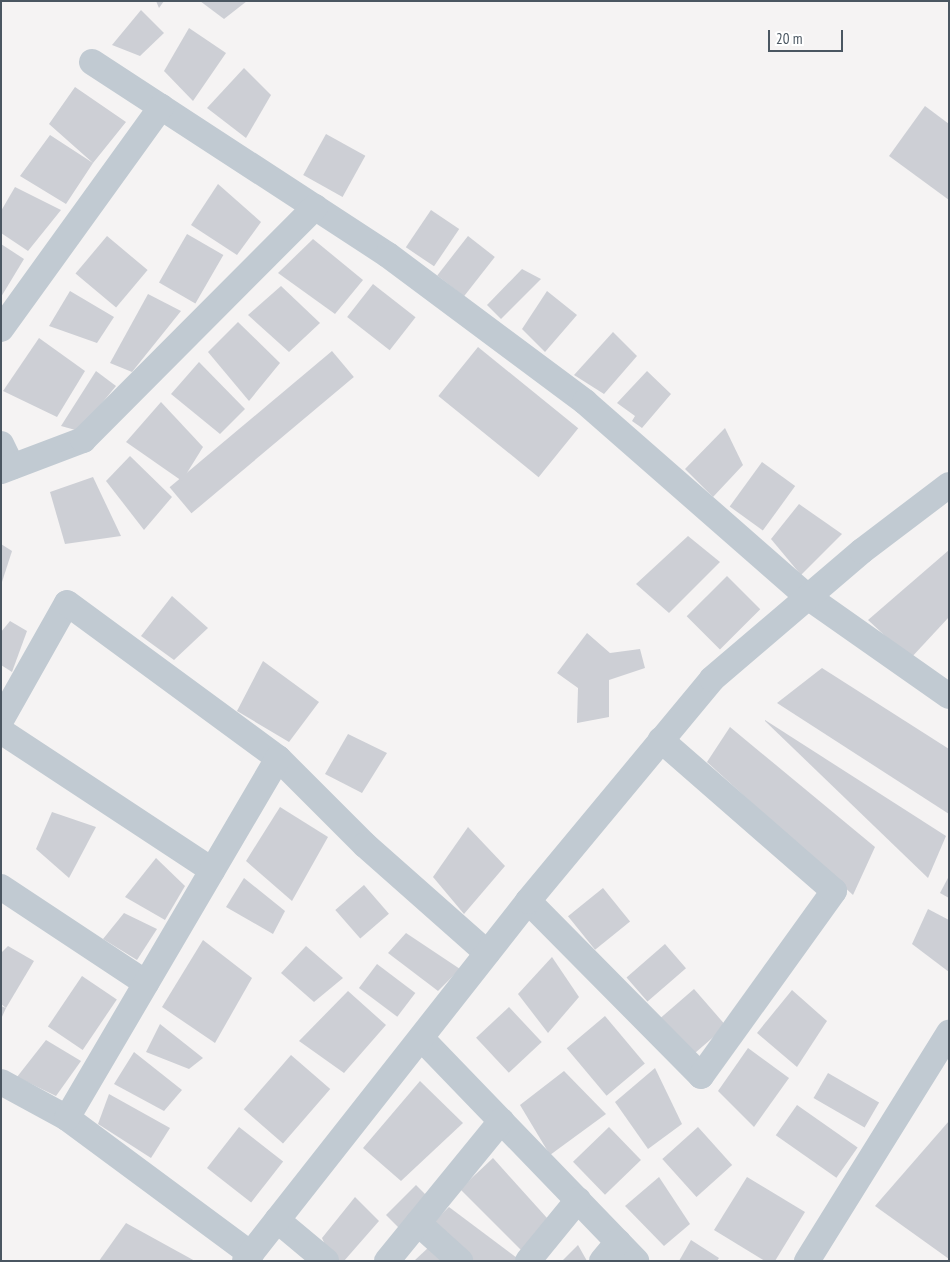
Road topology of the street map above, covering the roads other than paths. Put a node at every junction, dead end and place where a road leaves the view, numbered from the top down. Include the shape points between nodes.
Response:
1 (92, 62) dead end
2 (161, 107) junction
3 (315, 207) junction
4 (1, 329) edge
5 (5, 461) edge
6 (949, 485) edge
7 (808, 597) junction
8 (949, 696) edge
9 (1, 720) edge
10 (1, 731) edge
11 (661, 740) junction
12 (278, 758) junction
13 (212, 870) junction
14 (1, 887) edge
15 (528, 901) junction
16 (487, 953) junction
17 (146, 983) junction
18 (949, 1033) edge
19 (421, 1038) junction
20 (941, 1065) edge
21 (1, 1082) edge
22 (67, 1118) junction
23 (501, 1121) junction
24 (578, 1200) junction
25 (277, 1220) junction
26 (418, 1223) junction
27 (610, 1251) edge
28 (248, 1257) edge
29 (816, 1257) edge
30 (326, 1261) edge
31 (387, 1261) edge
32 (460, 1261) edge
33 (528, 1261) edge
34 (636, 1261) edge

1 - 2 street
2 - 3 street
2 - 4 street
3 - 5 street via 83,440
3 - 7 street via 388,255 584,402
6 - 7 street
7 - 8 street
7 - 11 street via 712,679
9 - 12 street via 67,603
10 - 13 street
11 - 15 street
11 - 15 street via 834,892 701,1076
12 - 13 street
12 - 16 street via 365,845
13 - 17 street
14 - 17 street
15 - 16 street
16 - 19 street
17 - 22 street
18 - 20 street
19 - 23 street
19 - 25 street
20 - 29 street
21 - 22 street
22 - 28 street
23 - 24 street
23 - 26 street
24 - 27 street
24 - 33 street
25 - 28 street
25 - 30 street
26 - 31 street
26 - 32 street
27 - 34 street

